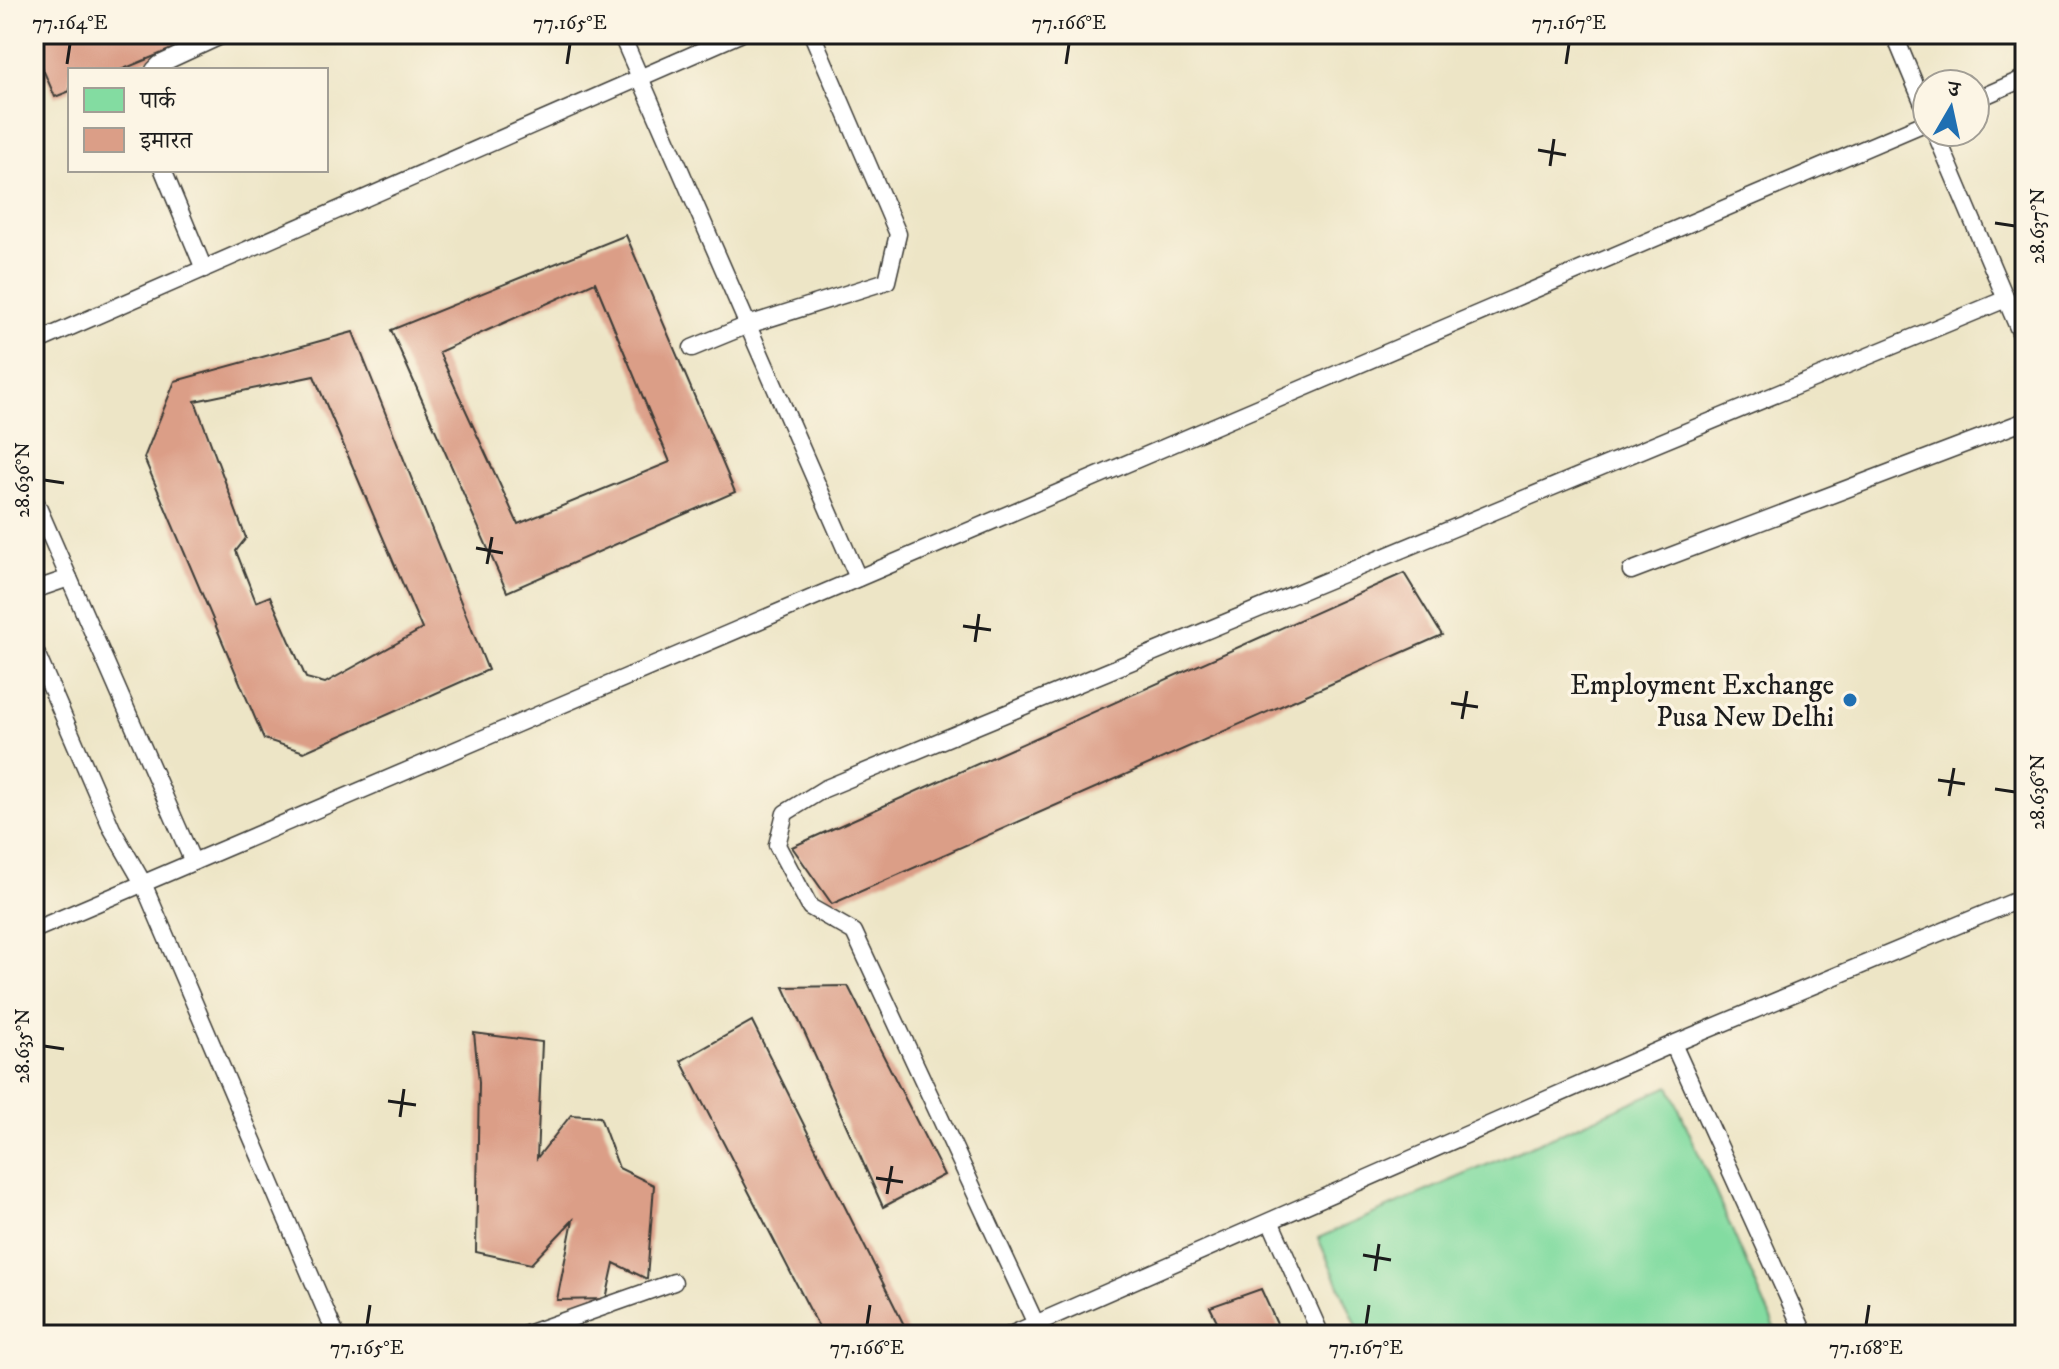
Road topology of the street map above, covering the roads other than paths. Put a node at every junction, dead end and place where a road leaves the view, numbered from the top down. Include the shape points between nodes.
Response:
1 (225, 34) edge
2 (621, 34) edge
3 (740, 34) edge
4 (812, 34) edge
5 (1894, 34) edge
6 (158, 68) edge
7 (1911, 75) edge
8 (2025, 78) edge
9 (640, 79) junction
10 (1991, 93) edge
11 (1911, 129) edge
12 (1942, 148) edge
13 (164, 172) edge
14 (204, 269) junction
15 (2006, 299) junction
16 (748, 325) junction
17 (34, 343) edge
18 (2025, 344) edge
19 (692, 348) dead end
20 (2025, 421) edge
21 (34, 498) edge
22 (1631, 571) dead end
23 (69, 578) junction
24 (858, 578) junction
25 (34, 590) edge
26 (34, 648) edge
27 (193, 862) junction
28 (143, 883) junction
29 (2025, 897) edge
30 (35, 926) edge
31 (1673, 1044) junction
32 (1271, 1223) junction
33 (674, 1282) dead end
34 (1036, 1324) junction
35 (336, 1335) edge
36 (524, 1335) edge
37 (1010, 1335) edge
38 (1321, 1335) edge
39 (1805, 1335) edge

1 - 6 lane
2 - 9 lane
3 - 9 lane
4 - 16 lane via 898,234 887,281
5 - 7 lane
8 - 10 lane
9 - 14 lane
9 - 16 lane
11 - 24 lane
12 - 15 lane
13 - 14 lane
14 - 17 lane
15 - 18 lane
15 - 34 lane via 824,789 785,813 777,845 810,907 854,932
16 - 19 lane
16 - 24 lane
20 - 22 lane
21 - 23 lane
23 - 25 lane
23 - 27 lane
24 - 27 lane
26 - 28 lane via 112,829
27 - 28 lane
28 - 30 lane
28 - 35 lane
29 - 31 lane
31 - 32 lane
31 - 39 lane
32 - 34 lane
32 - 38 lane
33 - 36 lane
34 - 37 lane

